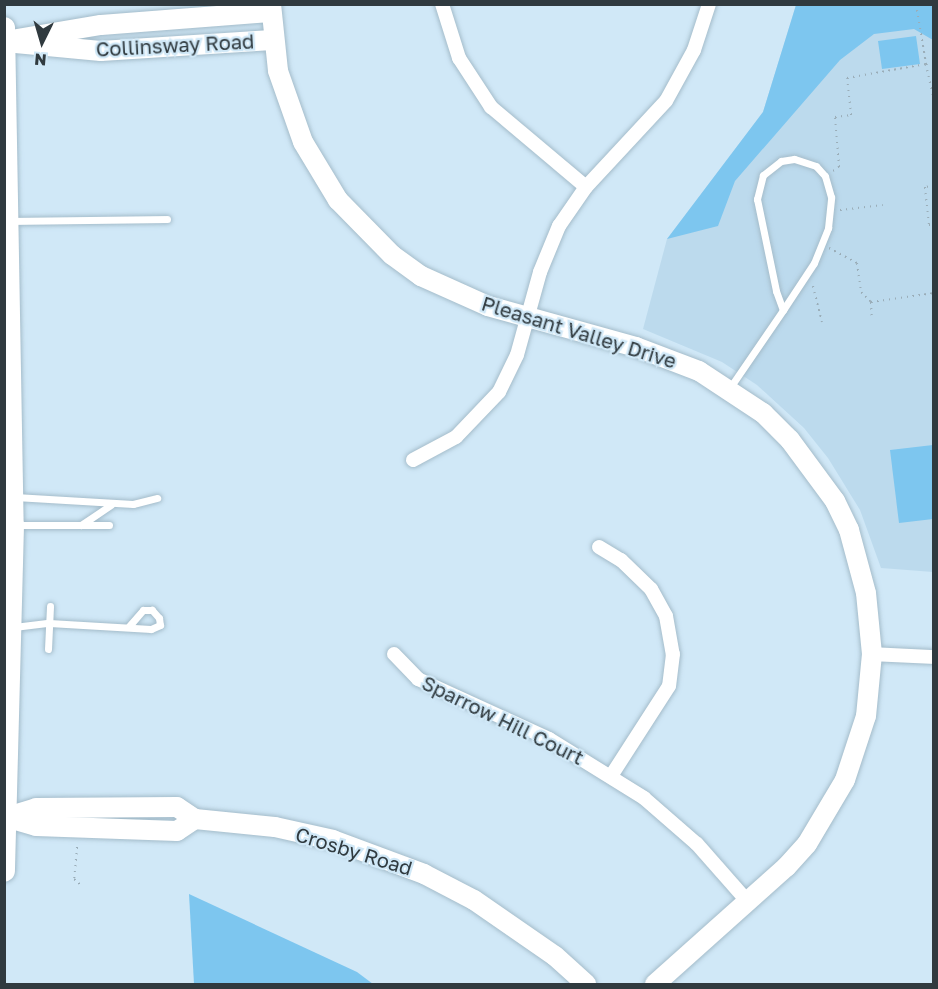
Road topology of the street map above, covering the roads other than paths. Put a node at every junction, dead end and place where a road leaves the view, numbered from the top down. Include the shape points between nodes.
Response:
1 (442, 4) edge
2 (709, 4) edge
3 (271, 8) edge
4 (4, 28) edge
5 (272, 40) junction
6 (5, 42) edge
7 (586, 187) junction
8 (167, 219) dead end
9 (8, 221) junction
10 (783, 310) junction
11 (526, 320) junction
12 (729, 389) junction
13 (413, 460) dead end
14 (13, 497) junction
15 (157, 498) dead end
16 (114, 504) junction
17 (13, 525) junction
18 (81, 525) junction
19 (108, 525) dead end
20 (599, 547) dead end
21 (50, 606) dead end
22 (49, 623) junction
23 (129, 626) dead end
24 (12, 627) junction
25 (48, 649) dead end
26 (394, 654) dead end
27 (872, 654) junction
28 (933, 657) edge
29 (612, 776) junction
30 (6, 817) edge
31 (4, 871) edge
32 (749, 903) junction
33 (586, 984) edge
34 (655, 984) edge

1 - 7 street via 459,58 491,107
2 - 7 street via 694,50 666,101
3 - 5 street, Pleasant Valley Drive
3 - 6 street, Collinsway Road via 101,25
4 - 6 main road
5 - 6 street, Collinsway Road via 101,51
5 - 11 street, Pleasant Valley Drive via 289,109 303,142 332,190 364,229 421,276
6 - 9 main road
7 - 11 street via 549,248
8 - 9 lane
9 - 14 main road
10 - 10 lane via 757,199 758,187 772,166 787,160 805,160 825,176 831,211 823,245
10 - 12 lane
11 - 12 street, Pleasant Valley Drive via 659,355 699,371
11 - 13 street via 499,392 456,437
12 - 27 street, Pleasant Valley Drive via 790,440 835,501 849,530 864,583
14 - 16 lane
14 - 17 main road
15 - 16 lane
16 - 18 lane
17 - 18 lane
17 - 24 main road
18 - 19 lane
20 - 29 street via 621,560 651,589 666,616 673,654 669,686
21 - 22 lane
22 - 23 lane
22 - 24 lane
22 - 25 lane
24 - 30 main road
26 - 29 street, Sparrow Hill Court via 418,679 549,739
27 - 28 street
27 - 32 street, Pleasant Valley Drive via 866,716 844,780 807,844
29 - 32 street, Sparrow Hill Court via 670,819
30 - 31 main road
30 - 33 street, Crosby Road via 36,808 177,807 195,819 275,828 333,840 424,874 516,927
32 - 34 street, Pleasant Valley Drive

